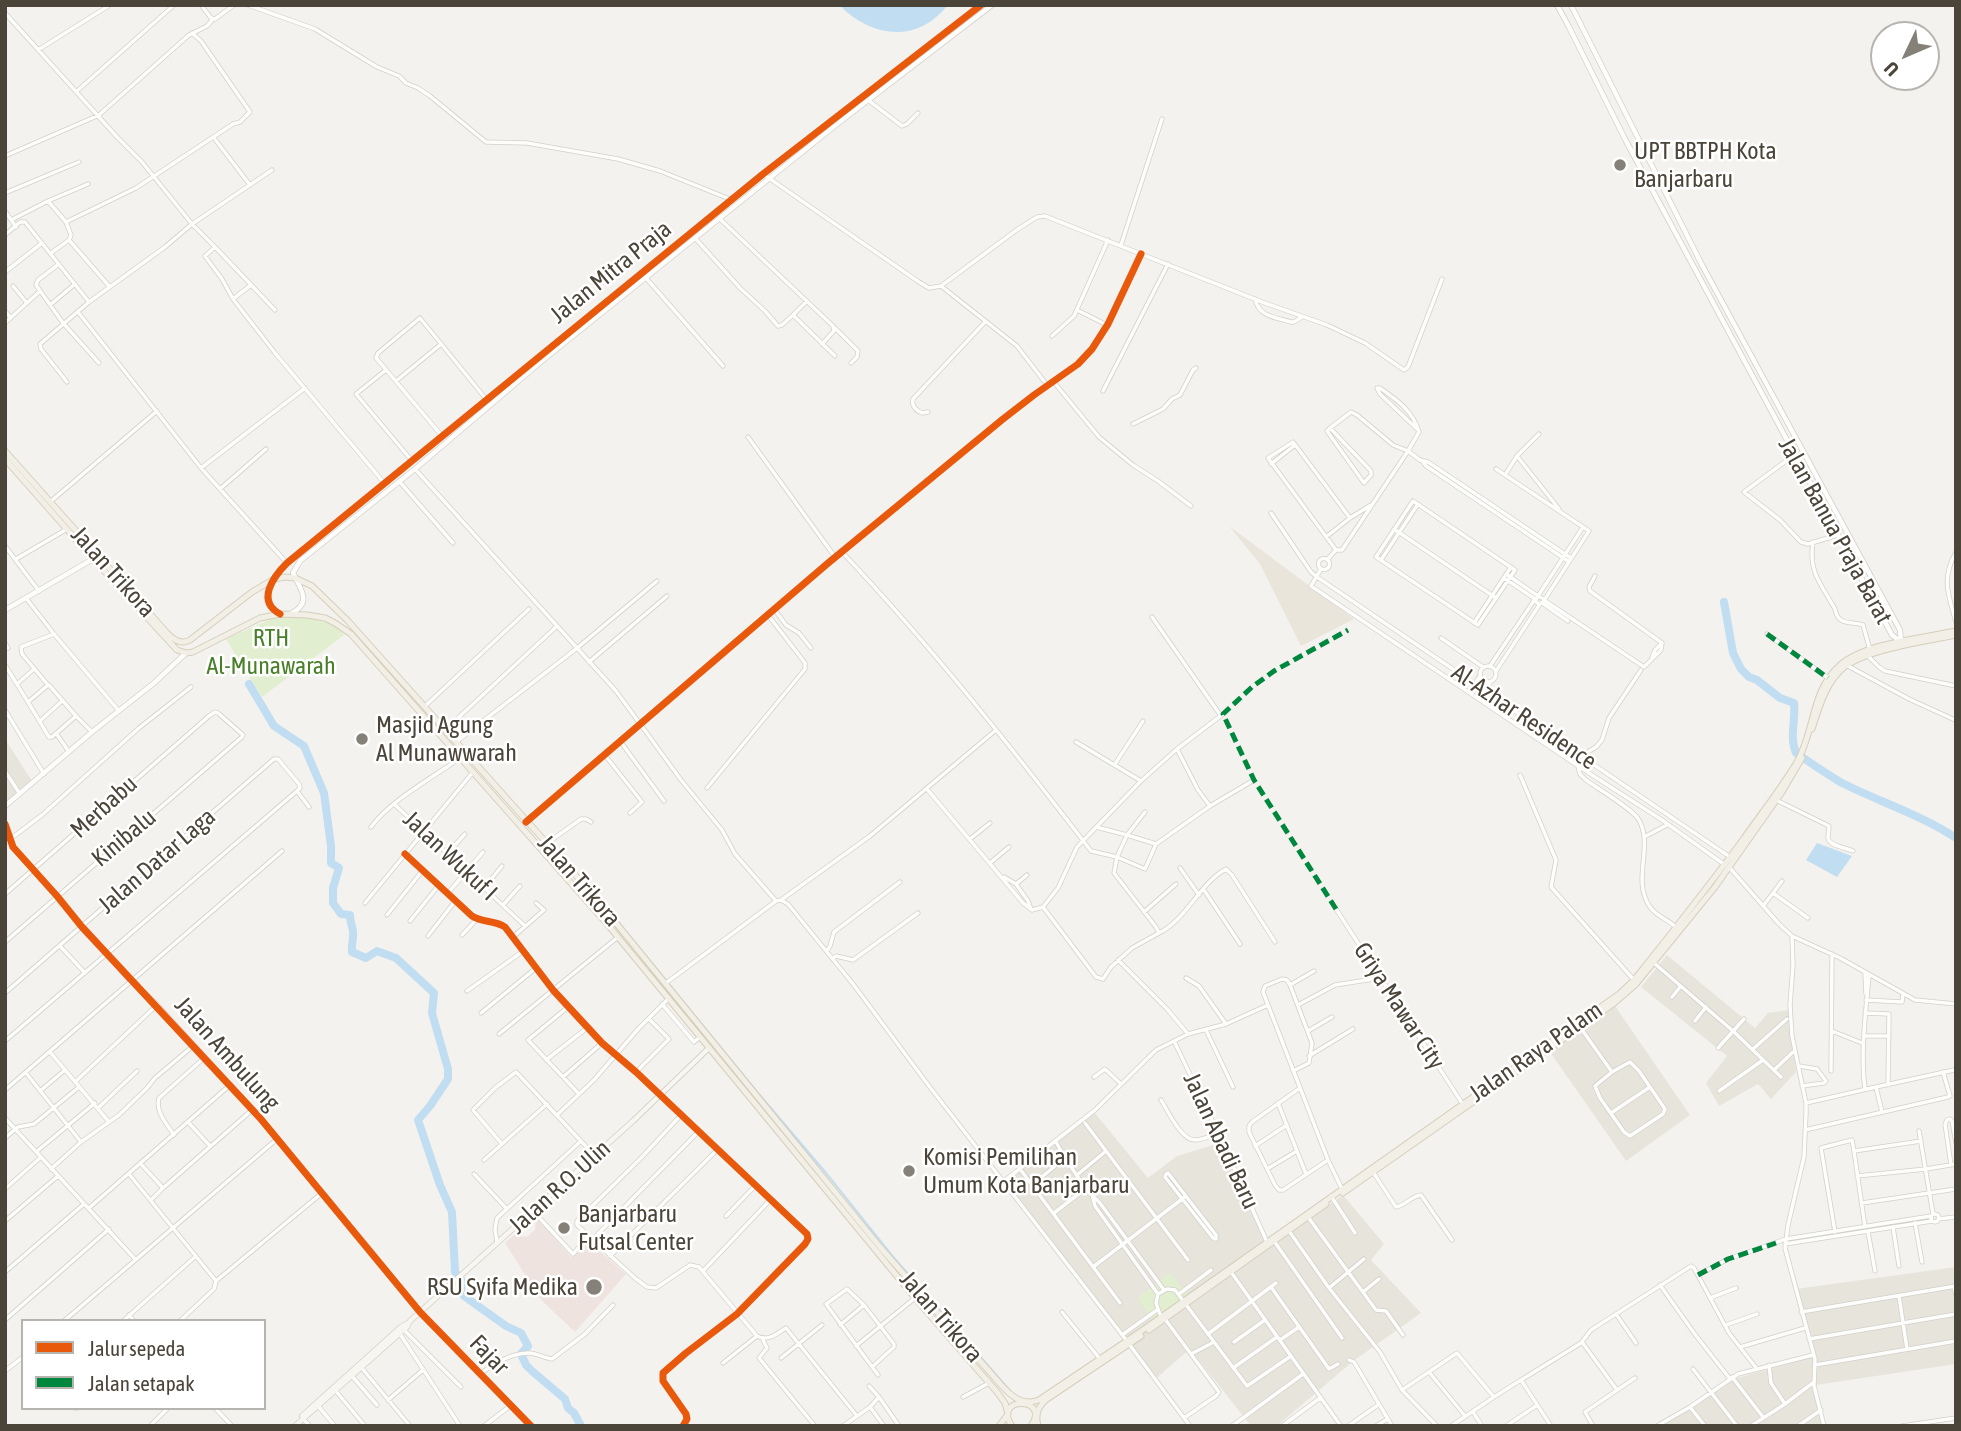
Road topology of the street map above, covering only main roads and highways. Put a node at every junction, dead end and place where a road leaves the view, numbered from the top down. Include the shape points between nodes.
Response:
1 (5, 452) edge
2 (5, 459) edge
3 (119, 583) junction
4 (125, 590) junction
5 (1956, 633) edge
6 (1913, 641) junction
7 (1891, 646) junction
8 (1869, 653) junction
9 (396, 675) junction
10 (390, 680) junction
11 (1803, 750) junction
12 (1801, 757) junction
13 (511, 810) junction
14 (1751, 831) junction
15 (1727, 866) junction
16 (1678, 929) junction
17 (660, 977) junction
18 (654, 981) junction
19 (709, 1048) junction
20 (800, 1153) junction
21 (1358, 1180) junction
22 (1332, 1198) junction
23 (1271, 1242) junction
24 (1185, 1302) junction
25 (408, 1323) junction
26 (386, 1342) junction
27 (1128, 1343) junction
28 (1024, 1402) junction
29 (1008, 1414) junction
30 (1035, 1416) junction
31 (293, 1426) edge
32 (999, 1426) edge
33 (1012, 1426) edge
34 (1031, 1426) edge
35 (1038, 1426) edge

1 - 3 main road, Jalan Trikora
2 - 3 main road, Jalan Trikora
3 - 4 main road, Jalan Trikora
4 - 9 main road, Jalan Trikora via 167,633 183,642 274,579 295,578 312,586
4 - 10 main road, Jalan Trikora via 172,646 186,653 260,618 317,616 351,634
5 - 6 main road, Jalan Raya Palam
6 - 7 main road, Jalan Raya Palam
6 - 7 main road, Jalan Raya Palam
7 - 8 main road, Jalan Raya Palam
8 - 11 main road, Jalan Raya Palam via 1847,665 1826,690
8 - 11 main road, Jalan Raya Palam via 1845,661 1828,678
9 - 10 main road
9 - 13 main road, Jalan Trikora
10 - 13 main road, Jalan Trikora
11 - 12 main road, Jalan Raya Palam
12 - 14 main road, Jalan Raya Palam
12 - 14 main road, Jalan Raya Palam
13 - 17 main road, Jalan Trikora via 594,896
13 - 18 main road, Jalan Trikora
14 - 15 main road, Jalan Raya Palam
14 - 15 main road, Jalan Raya Palam
15 - 16 main road, Jalan Raya Palam
16 - 21 main road, Jalan Raya Palam via 1609,1002
16 - 21 main road, Jalan Raya Palam via 1629,991
17 - 18 main road
17 - 20 main road, Jalan Trikora
18 - 19 main road, Jalan Trikora
19 - 20 main road, Jalan Trikora
19 - 25 main road, Jalan R.O. Ulin
20 - 28 main road, Jalan Trikora via 977,1359
20 - 29 main road, Jalan Trikora via 1001,1397
21 - 22 main road, Jalan Raya Palam
21 - 22 main road, Jalan Raya Palam
22 - 23 main road, Jalan Raya Palam
22 - 23 main road, Jalan Raya Palam
23 - 24 main road, Jalan Raya Palam
23 - 24 main road, Jalan Raya Palam
24 - 27 main road, Jalan Raya Palam
25 - 26 main road, Jalan R.O. Ulin
25 - 26 main road, Jalan R.O. Ulin
26 - 31 main road, Jalan R.O. Ulin
26 - 31 main road, Jalan R.O. Ulin
27 - 28 main road, Jalan Raya Palam via 1039,1400
27 - 30 main road, Jalan Raya Palam via 1047,1399
28 - 29 main road, Jalan Raya Palam via 1015,1404
28 - 30 main road, Jalan Trikora
29 - 32 main road, Jalan Raya Palam
29 - 33 main road, Jalan Trikora
30 - 34 main road
30 - 35 main road

